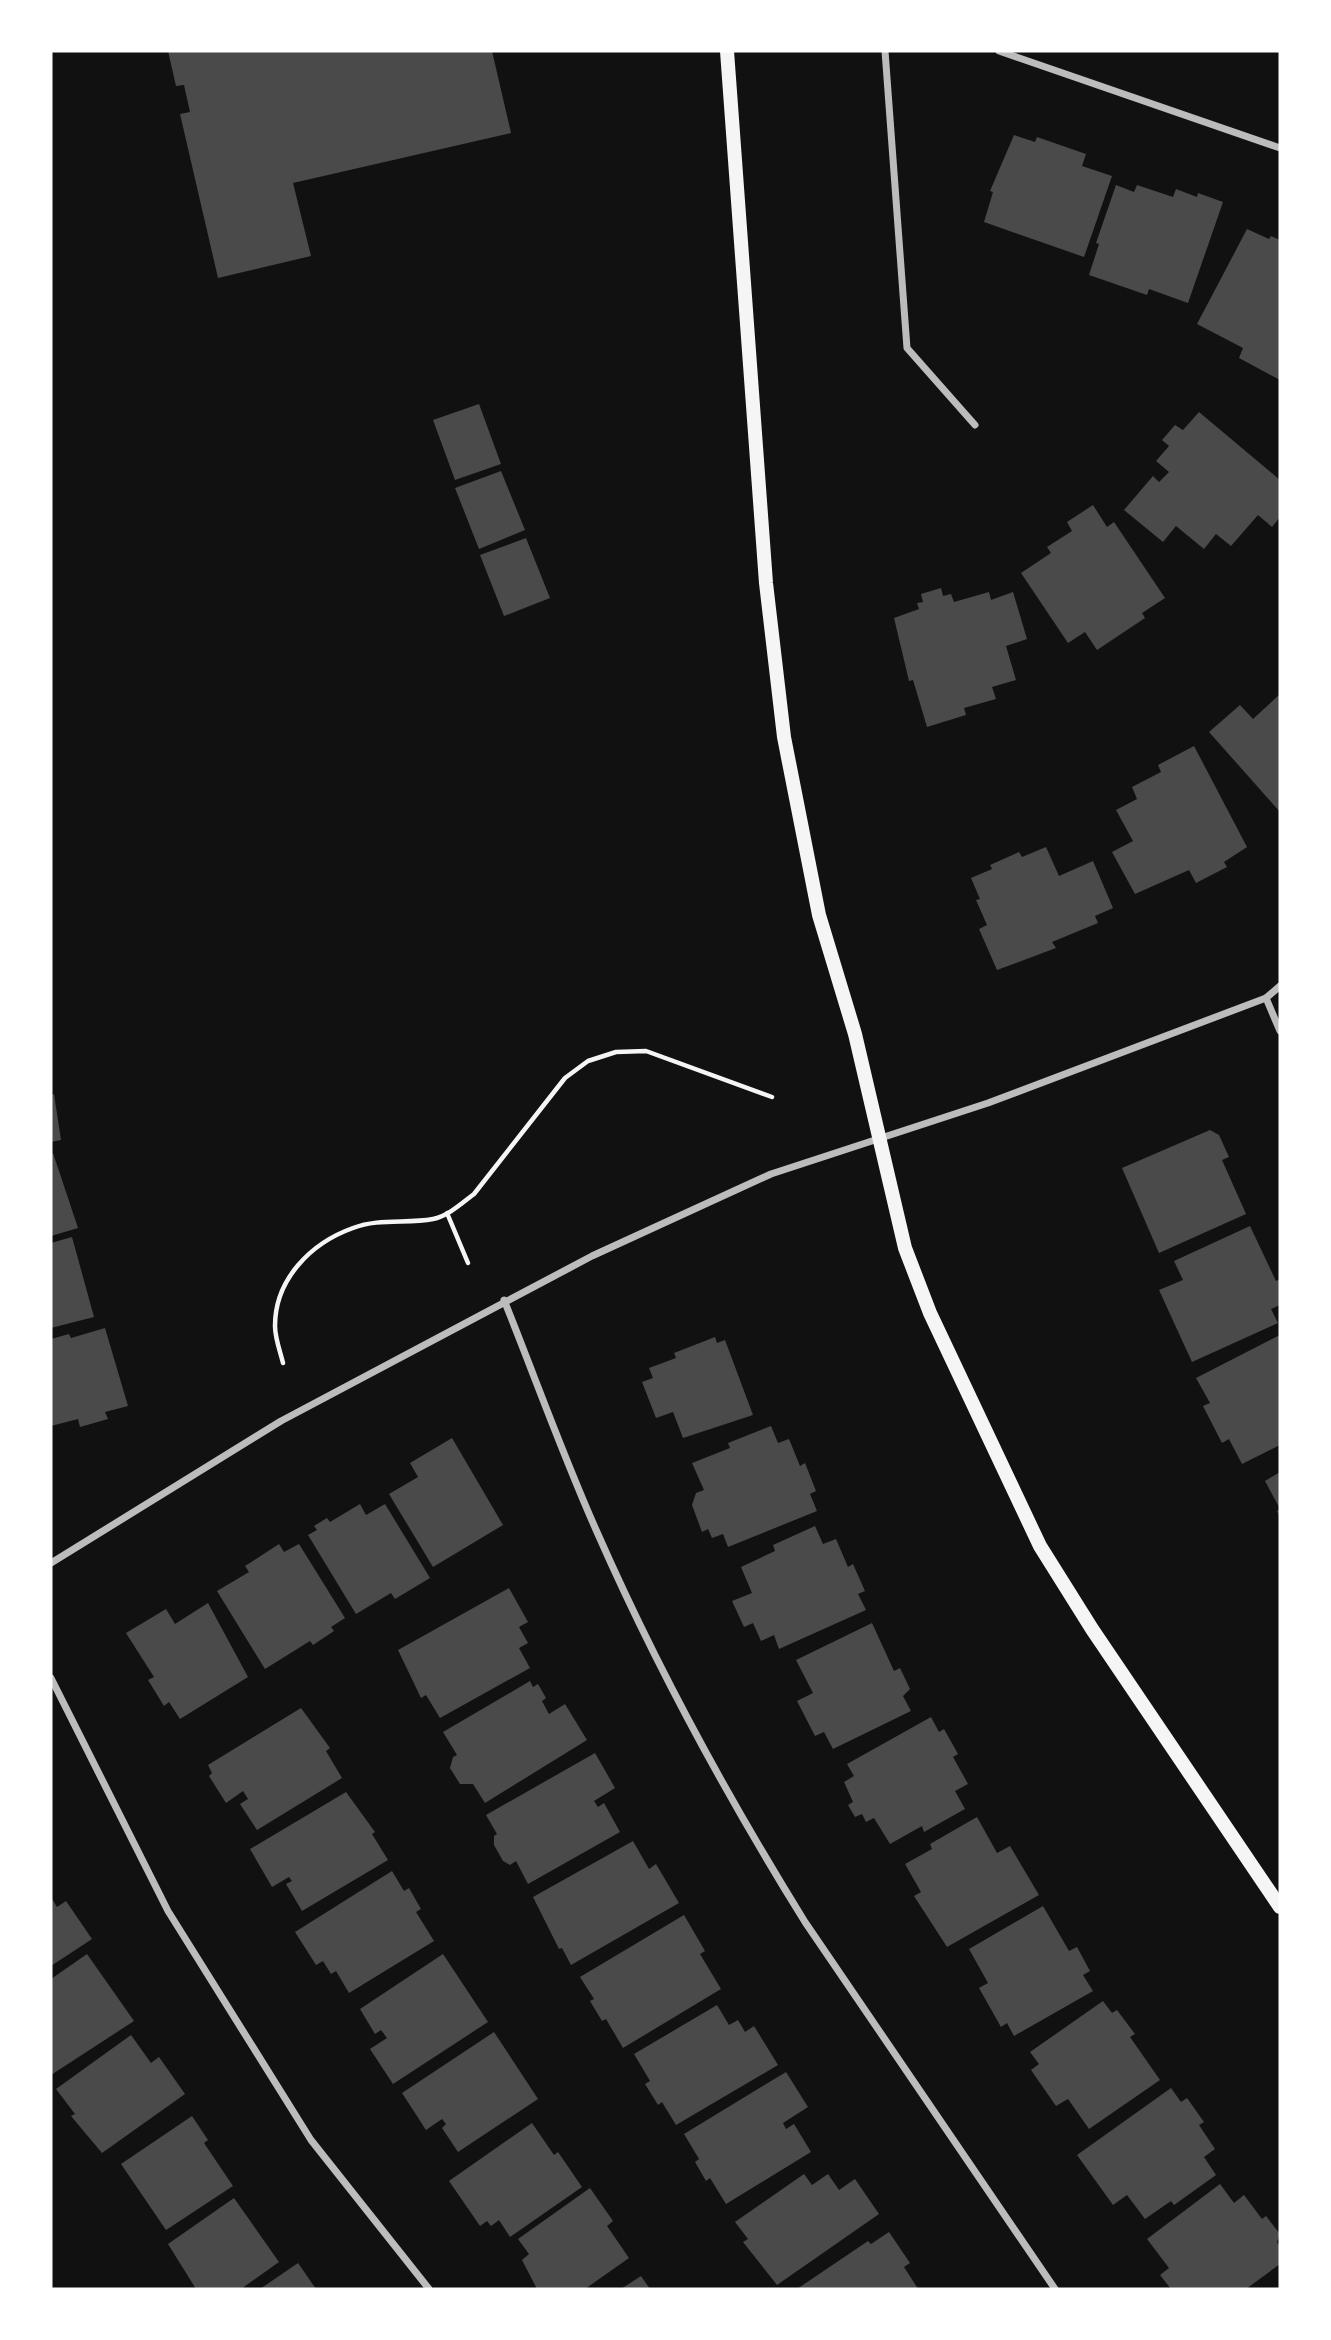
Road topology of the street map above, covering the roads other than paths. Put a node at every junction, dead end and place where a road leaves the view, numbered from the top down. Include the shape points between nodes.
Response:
1 (727, 51) edge
2 (885, 51) edge
3 (999, 51) edge
4 (1280, 148) edge
5 (975, 425) dead end
6 (1280, 986) edge
7 (1266, 998) junction
8 (1280, 1031) edge
9 (879, 1139) junction
10 (504, 1300) junction
11 (51, 1563) edge
12 (51, 1678) edge
13 (1280, 1907) edge
14 (429, 2289) edge
15 (1055, 2289) edge

1 - 9 main road via 773,660 819,915 855,1034
2 - 5 street via 907,348
3 - 4 street
6 - 7 street
7 - 8 street
7 - 9 street via 988,1104
9 - 10 street via 771,1174
9 - 13 main road via 915,1274 1040,1546
10 - 11 street via 281,1421
10 - 15 street via 596,1531 770,1867
12 - 14 street via 168,1911 311,2140

